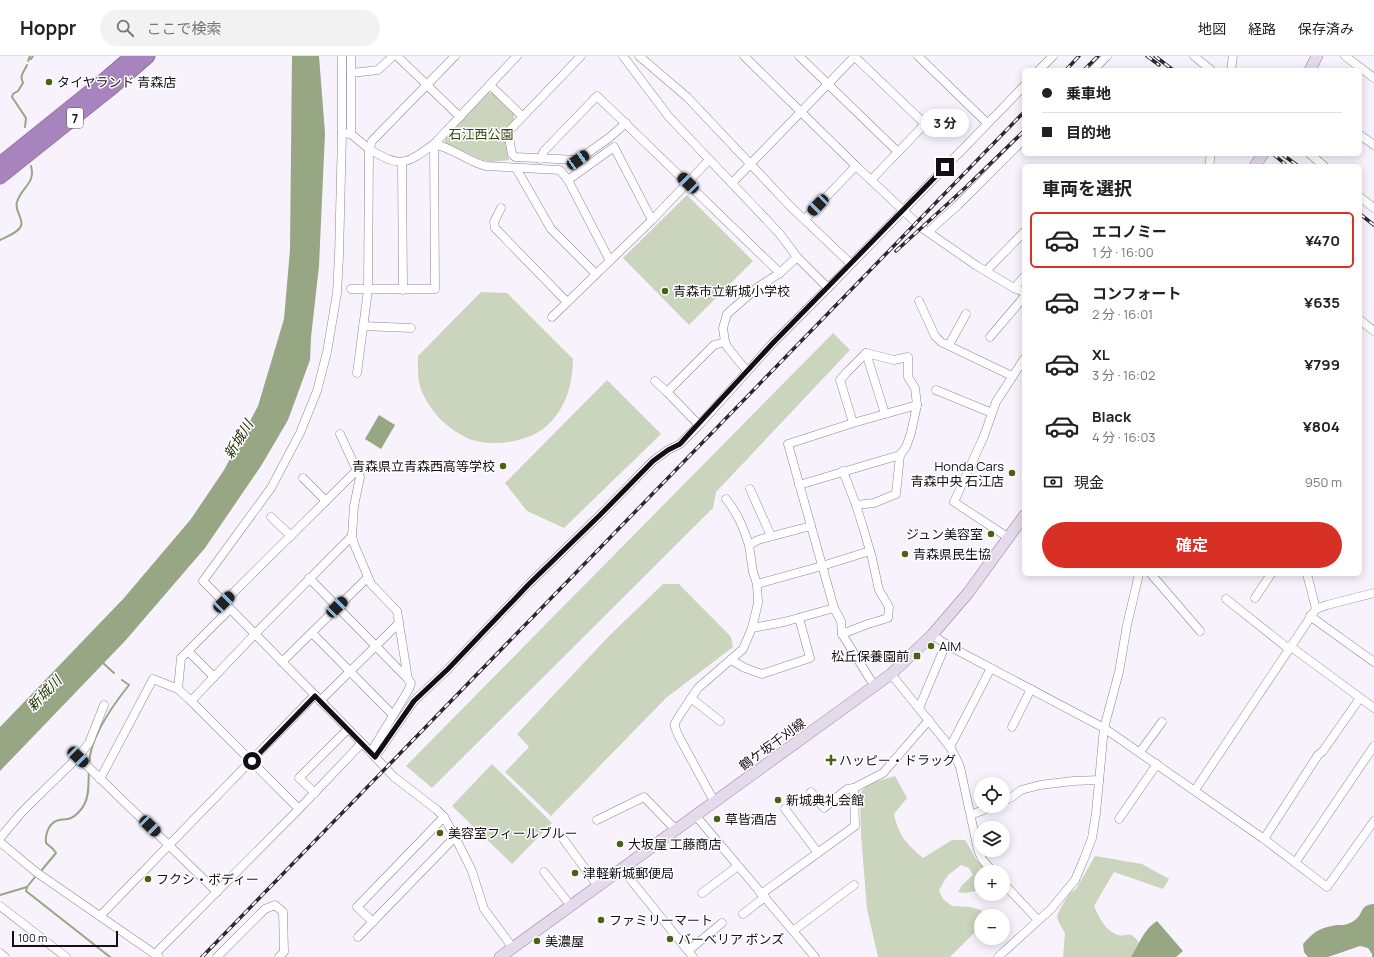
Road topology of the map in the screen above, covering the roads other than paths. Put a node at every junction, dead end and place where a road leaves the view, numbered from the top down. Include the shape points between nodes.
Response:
1 (132, 56) edge
2 (148, 56) edge
3 (342, 56) edge
4 (351, 56) edge
5 (393, 56) edge
6 (397, 56) edge
7 (455, 56) edge
8 (517, 56) edge
9 (581, 56) edge
10 (623, 56) edge
11 (639, 56) edge
12 (744, 56) edge
13 (799, 56) edge
14 (855, 56) edge
15 (918, 56) edge
16 (1053, 56) edge
17 (1107, 56) edge
18 (1194, 56) edge
19 (1233, 56) edge
20 (1317, 56) edge
21 (1345, 56) edge
22 (1041, 68) edge
23 (1095, 68) edge
24 (1209, 68) edge
25 (1231, 68) edge
26 (1311, 68) edge
27 (1361, 68) edge
28 (1362, 69) edge
29 (352, 73) junction
30 (1374, 78) edge
31 (828, 84) junction
32 (427, 85) junction
33 (490, 85) junction
34 (1022, 88) edge
35 (801, 112) junction
36 (522, 116) junction
37 (460, 117) junction
38 (626, 123) junction
39 (987, 123) junction
40 (342, 133) junction
41 (351, 134) junction
42 (1362, 136) edge
43 (1022, 141) edge
44 (434, 144) junction
45 (1374, 145) edge
46 (369, 149) junction
47 (898, 152) junction
48 (1312, 156) edge
49 (540, 158) junction
50 (709, 160) junction
51 (402, 163) junction
52 (751, 163) junction
53 (0, 164) edge
54 (1322, 164) edge
55 (856, 166) junction
56 (516, 168) junction
57 (0, 177) edge
58 (568, 180) junction
59 (871, 180) junction
60 (688, 183) junction
61 (732, 183) junction
62 (1362, 199) edge
63 (501, 208) dead end
64 (1374, 208) edge
65 (903, 211) junction
66 (805, 219) junction
67 (652, 220) junction
68 (928, 232) junction
69 (1022, 234) edge
70 (797, 257) junction
71 (610, 261) junction
72 (851, 264) junction
73 (986, 271) junction
74 (780, 273) junction
75 (596, 274) junction
76 (1022, 279) edge
77 (828, 288) junction
78 (1014, 288) junction
79 (351, 289) dead end
80 (368, 290) junction
81 (403, 290) junction
82 (1022, 291) edge
83 (1022, 299) edge
84 (919, 301) dead end
85 (567, 302) junction
86 (966, 314) dead end
87 (552, 317) dead end
88 (1362, 322) edge
89 (363, 326) junction
90 (411, 328) dead end
91 (1374, 331) edge
92 (990, 337) dead end
93 (725, 342) junction
94 (949, 346) junction
95 (866, 353) junction
96 (1022, 362) edge
97 (747, 371) junction
98 (357, 373) dead end
99 (1012, 376) junction
100 (655, 381) dead end
101 (936, 390) dead end
102 (667, 392) junction
103 (917, 405) junction
104 (992, 413) junction
105 (885, 414) junction
106 (853, 423) junction
107 (699, 425) junction
108 (340, 434) dead end
109 (900, 455) junction
110 (357, 470) junction
111 (843, 471) junction
112 (303, 478) dead end
113 (799, 484) junction
114 (750, 489) dead end
115 (726, 499) dead end
116 (326, 501) junction
117 (856, 505) junction
118 (271, 517) dead end
119 (1022, 519) edge
120 (811, 526) junction
121 (291, 536) junction
122 (352, 536) junction
123 (771, 536) junction
124 (1009, 538) junction
125 (749, 545) junction
126 (870, 551) junction
127 (822, 566) junction
128 (1139, 576) edge
129 (1153, 576) edge
130 (1270, 576) edge
131 (1308, 576) edge
132 (368, 577) junction
133 (309, 578) junction
134 (757, 584) junction
135 (1374, 594) edge
136 (1255, 598) dead end
137 (1226, 599) dead end
138 (224, 602) junction
139 (337, 607) junction
140 (230, 608) junction
141 (834, 608) junction
142 (1316, 609) junction
143 (1310, 616) junction
144 (799, 618) junction
145 (399, 623) junction
146 (752, 628) junction
147 (1200, 631) dead end
148 (312, 633) junction
149 (255, 634) junction
150 (842, 634) junction
151 (932, 635) junction
152 (946, 644) junction
153 (376, 646) junction
154 (1290, 648) junction
155 (188, 651) junction
156 (731, 660) junction
157 (282, 662) junction
158 (1374, 662) edge
159 (991, 668) junction
160 (350, 671) junction
161 (891, 674) junction
162 (214, 677) junction
163 (408, 679) junction
164 (875, 687) junction
165 (178, 689) junction
166 (1031, 689) junction
167 (318, 698) junction
168 (691, 698) junction
169 (1360, 698) junction
170 (191, 701) junction
171 (104, 705) dead end
172 (919, 708) junction
173 (1374, 708) edge
174 (393, 715) junction
175 (720, 720) dead end
176 (929, 720) junction
177 (1162, 722) dead end
178 (1012, 727) dead end
179 (1104, 728) junction
180 (348, 729) junction
181 (362, 743) junction
182 (1374, 746) edge
183 (950, 747) junction
184 (1140, 752) junction
185 (373, 754) junction
186 (78, 757) junction
187 (252, 761) junction
188 (1157, 764) junction
189 (100, 778) junction
190 (1099, 780) junction
191 (854, 788) junction
192 (1194, 790) junction
193 (811, 792) dead end
194 (315, 793) junction
195 (1010, 798) edge
196 (715, 803) junction
197 (299, 809) junction
198 (785, 809) dead end
199 (976, 813) edge
200 (971, 815) junction
201 (696, 816) junction
202 (444, 817) junction
203 (597, 820) dead end
204 (1119, 820) dead end
205 (1374, 821) edge
206 (676, 830) junction
207 (456, 837) junction
208 (0, 838) edge
209 (1264, 839) junction
210 (564, 840) dead end
211 (0, 842) edge
212 (169, 845) junction
213 (818, 853) junction
214 (1295, 862) junction
215 (987, 865) edge
216 (738, 866) junction
217 (622, 869) junction
218 (544, 872) dead end
219 (854, 885) dead end
220 (598, 886) junction
221 (1010, 890) edge
222 (217, 892) junction
223 (702, 893) dead end
224 (763, 895) junction
225 (0, 906) edge
226 (571, 906) junction
227 (743, 914) dead end
228 (100, 916) junction
229 (1038, 920) junction
230 (373, 922) junction
231 (722, 923) dead end
232 (793, 931) junction
233 (358, 937) dead end
234 (513, 948) junction
235 (0, 953) edge
236 (690, 954) edge
237 (157, 956) edge
238 (5, 957) edge
239 (66, 957) edge
240 (217, 957) edge
241 (279, 957) edge
242 (500, 957) edge
243 (815, 957) edge
244 (998, 957) edge

1 - 53 highway, 7
2 - 57 highway, 7
3 - 40 street
4 - 29 street
5 - 29 street via 378,70
6 - 32 street
7 - 32 street
8 - 33 street
9 - 36 street
10 - 50 street via 669,117
11 - 52 street via 687,97
12 - 35 street
13 - 31 street
14 - 31 street
14 - 47 street via 925,124
15 - 39 street
16 - 22 street
17 - 23 street
18 - 24 street
19 - 25 street
20 - 26 main road
21 - 27 street
28 - 30 street
29 - 41 street
31 - 35 street
31 - 47 street
32 - 37 street
32 - 46 street via 372,141
33 - 36 street
33 - 37 street
34 - 39 street
35 - 52 street
35 - 55 street
36 - 49 street via 508,132 512,154 515,157
37 - 44 street
38 - 49 street via 578,160
38 - 49 street via 597,96
38 - 60 street
39 - 65 street
40 - 41 street
40 - 138 street via 337,293 327,352 317,391 284,465 271,488 203,581
41 - 46 street
42 - 45 street
43 - 68 street via 958,206
44 - 51 street
44 - 56 street via 479,164
44 - 81 street via 435,289
46 - 51 street via 385,158
46 - 80 street
47 - 59 street
48 - 54 street
50 - 60 street
50 - 61 street
51 - 81 street
52 - 61 street
52 - 66 street
55 - 59 street
55 - 66 street
56 - 58 street via 560,170
56 - 75 street via 551,229
58 - 67 street via 614,148
58 - 71 street
59 - 65 street
60 - 67 street
60 - 74 street
61 - 70 street via 779,233
62 - 64 street
63 - 85 street via 494,222 495,228
65 - 68 street
65 - 72 street
66 - 72 street
67 - 71 street
68 - 73 street
69 - 73 street
70 - 74 street
70 - 77 street
71 - 75 street
72 - 77 street
73 - 78 street
74 - 93 street via 758,287 727,314 723,328
75 - 85 street
76 - 78 street
77 - 97 street
78 - 82 street
79 - 80 street
80 - 81 street
80 - 89 street
83 - 92 street
84 - 94 street via 935,336
85 - 87 street
86 - 94 street
88 - 91 street
89 - 90 street
89 - 98 street
93 - 97 street
93 - 102 street via 714,345
94 - 99 street
95 - 103 street via 894,360 908,358 908,377 915,388
95 - 105 street
95 - 106 street via 840,380
96 - 99 street
97 - 107 street
99 - 104 street
100 - 102 street
101 - 104 street
102 - 107 street
103 - 105 street
103 - 109 street via 911,433
104 - 124 street via 954,502
105 - 106 street
106 - 113 street via 788,444
107 - 185 street via 680,444 653,461 529,584 414,701
108 - 110 street
109 - 111 street
109 - 117 street via 896,494 874,503
110 - 116 street
110 - 122 street via 360,477 354,506
111 - 113 street
111 - 117 street
112 - 116 street
113 - 120 street
114 - 123 street
115 - 125 street via 736,512
116 - 121 street
117 - 126 street
118 - 121 street
119 - 124 main road, 鶴ケ坂千刈線
120 - 123 street
120 - 127 street
121 - 138 street
122 - 132 street
122 - 133 street
123 - 125 street
124 - 151 main road, 鶴ケ坂千刈線 via 968,593
125 - 134 street
126 - 127 street
126 - 150 street via 879,590 888,606 888,618
127 - 134 street
127 - 141 street
128 - 179 street via 1119,672
129 - 147 street
130 - 136 street
131 - 142 street
132 - 139 street
132 - 145 street via 371,584 397,611
133 - 139 street
133 - 149 street
134 - 146 street via 758,603
135 - 142 street
137 - 154 street
138 - 140 street
139 - 148 street
139 - 153 street
140 - 149 street
140 - 155 street
141 - 144 street
141 - 150 street via 841,621
142 - 143 street
143 - 154 street
143 - 158 street
144 - 146 street
144 - 156 street via 810,658 762,674
145 - 153 street
145 - 163 street
146 - 156 street via 744,649
148 - 157 street
148 - 160 street
149 - 157 street
149 - 162 street
150 - 164 street
151 - 152 street
151 - 161 main road, 鶴ケ坂千刈線
152 - 159 street
152 - 172 street
153 - 160 street
153 - 163 street
154 - 169 street
154 - 192 street
155 - 162 street
155 - 165 street via 181,658
156 - 168 street via 698,688
157 - 167 street
159 - 166 street
159 - 183 street
160 - 167 street
160 - 174 street
161 - 164 main road, 鶴ケ坂千刈線
161 - 172 street
162 - 170 street
163 - 174 street via 411,683 409,690
164 - 196 main road, 鶴ケ坂千刈線
165 - 170 street
165 - 189 street via 153,678
166 - 178 street
166 - 179 street
167 - 180 street
167 - 187 street
168 - 175 street
168 - 196 street via 675,726
169 - 173 street
169 - 209 street via 1323,752 1318,755
170 - 187 street
171 - 186 street via 89,743
172 - 176 street
174 - 185 street
176 - 183 street
176 - 191 street via 883,773
177 - 184 street
179 - 184 street
179 - 190 street
180 - 181 street
180 - 194 street via 299,778
181 - 185 street
181 - 194 street
182 - 214 street
183 - 200 street via 960,767
184 - 188 street
185 - 202 street via 394,777
186 - 189 street
186 - 208 street via 22,812
187 - 197 street
187 - 212 street
188 - 192 street
188 - 204 street
189 - 212 street
190 - 195 street via 1040,785 1021,790
190 - 229 street via 1092,838 1075,880 1051,909
191 - 193 street via 847,789 824,808
191 - 213 street via 855,826
192 - 209 street
194 - 197 street
196 - 201 main road, 鶴ケ坂千刈線
197 - 222 street
198 - 213 street
199 - 200 street
200 - 215 street via 978,850
201 - 206 main road, 鶴ケ坂千刈線
201 - 216 street
202 - 207 street
202 - 230 street via 357,907
203 - 206 street via 644,797
205 - 214 street via 1327,887
206 - 217 main road, 鶴ケ坂千刈線
207 - 230 street
207 - 234 street via 472,871 484,909
209 - 214 street
210 - 220 street
211 - 228 street via 36,872
212 - 222 street
212 - 228 street
213 - 224 street
216 - 223 street
216 - 224 street
217 - 220 main road, 鶴ケ坂千刈線
217 - 236 street
218 - 226 street
219 - 232 street
220 - 226 main road, 鶴ケ坂千刈線
221 - 229 street
222 - 237 street
224 - 227 street
224 - 232 street
225 - 239 street
226 - 234 main road, 鶴ケ坂千刈線
228 - 237 street
229 - 244 street
230 - 233 street
231 - 236 street
232 - 243 street
234 - 242 main road, 鶴ケ坂千刈線
235 - 238 street
240 - 241 street via 265,909 275,905 283,912 284,952

